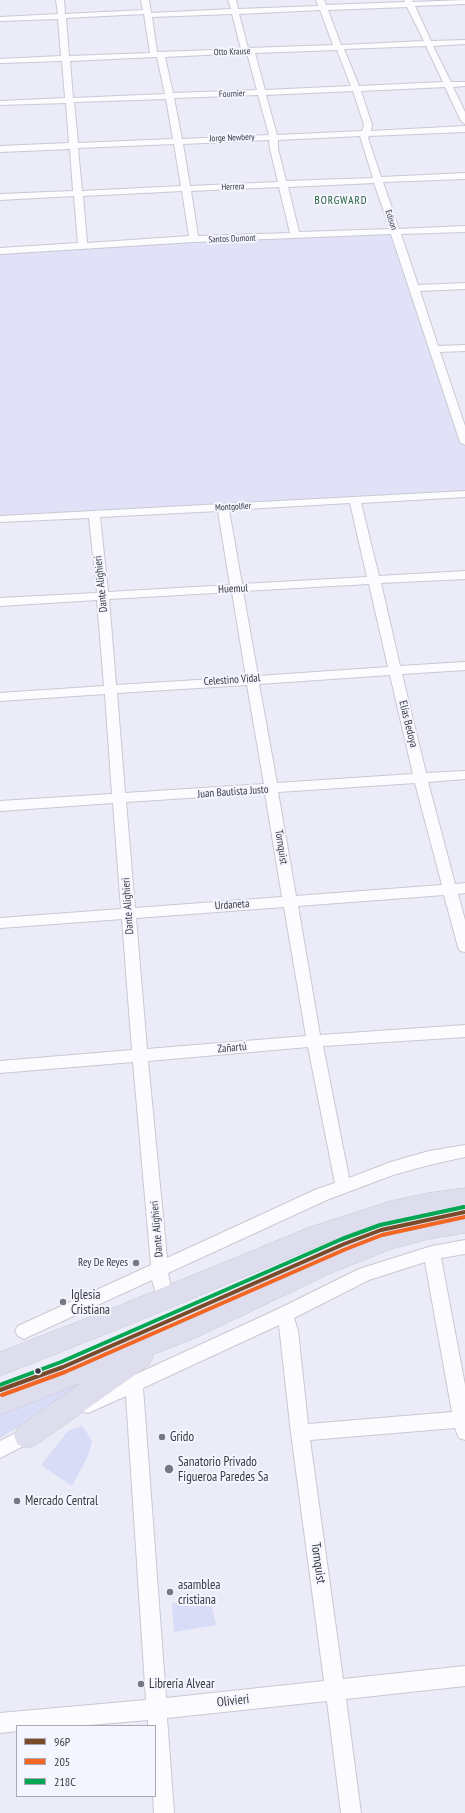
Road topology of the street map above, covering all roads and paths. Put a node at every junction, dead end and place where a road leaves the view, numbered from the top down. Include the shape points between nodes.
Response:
1 (60, 0) edge
2 (145, 0) edge
3 (232, 0) edge
4 (409, 2) edge
5 (465, 2) edge
6 (321, 4) edge
7 (235, 12) junction
8 (147, 14) junction
9 (62, 16) junction
10 (0, 19) edge
11 (465, 42) edge
12 (428, 44) junction
13 (339, 48) junction
14 (248, 51) junction
15 (157, 55) junction
16 (66, 58) junction
17 (0, 61) edge
18 (465, 84) edge
19 (448, 85) junction
20 (356, 88) junction
21 (262, 93) junction
22 (169, 96) junction
23 (70, 100) junction
24 (0, 103) edge
25 (463, 126) edge
26 (366, 132) junction
27 (273, 136) junction
28 (178, 140) junction
29 (465, 140) edge
30 (74, 145) junction
31 (0, 148) edge
32 (465, 176) edge
33 (378, 180) junction
34 (282, 185) junction
35 (186, 188) junction
36 (79, 193) junction
37 (0, 197) edge
38 (465, 229) edge
39 (395, 232) junction
40 (295, 235) junction
41 (193, 239) junction
42 (83, 246) junction
43 (0, 251) edge
44 (465, 286) edge
45 (415, 288) junction
46 (465, 348) edge
47 (435, 349) junction
48 (465, 442) edge
49 (465, 494) edge
50 (355, 500) junction
51 (223, 507) junction
52 (94, 514) junction
53 (0, 519) edge
54 (465, 575) edge
55 (373, 580) junction
56 (237, 589) junction
57 (103, 596) junction
58 (0, 602) edge
59 (465, 666) edge
60 (395, 670) junction
61 (253, 679) junction
62 (110, 689) junction
63 (0, 697) edge
64 (465, 775) edge
65 (421, 778) junction
66 (272, 789) junction
67 (120, 799) junction
68 (0, 806) edge
69 (465, 888) edge
70 (451, 889) junction
71 (290, 901) junction
72 (128, 913) junction
73 (0, 923) edge
74 (465, 947) edge
75 (465, 1031) edge
76 (314, 1041) junction
77 (140, 1056) junction
78 (0, 1066) edge
79 (465, 1151) edge
80 (344, 1186) junction
81 (465, 1198) edge
82 (465, 1223) edge
83 (465, 1247) edge
84 (432, 1253) junction
85 (160, 1268) junction
86 (165, 1298) junction
87 (284, 1314) junction
88 (186, 1330) junction
89 (24, 1331) dead end
90 (0, 1364) edge
91 (134, 1384) junction
92 (0, 1402) edge
93 (464, 1424) edge
94 (300, 1433) junction
95 (27, 1436) junction
96 (0, 1450) edge
97 (465, 1676) edge
98 (335, 1690) junction
99 (157, 1709) junction
100 (0, 1723) edge
101 (164, 1813) edge
102 (350, 1813) edge

1 - 9 street
2 - 8 street
3 - 7 street
4 - 5 street
4 - 6 street
4 - 12 street
6 - 7 street
6 - 13 street, Edison
7 - 8 street
7 - 14 street
8 - 9 street
8 - 15 street
9 - 10 street
9 - 16 street
11 - 12 street, Otto Krause
12 - 13 street, Otto Krause
12 - 19 street
13 - 14 street, Otto Krause
13 - 20 street, Edison
14 - 15 street, Otto Krause
14 - 21 street
15 - 16 street, Otto Krause
15 - 22 street
16 - 17 street, Otto Krause
16 - 23 street
18 - 19 street, Fournier
19 - 20 street, Fournier
19 - 25 street
20 - 21 street, Fournier
20 - 26 street, Edison via 368,125
21 - 22 street, Fournier
21 - 27 street
22 - 23 street, Fournier
22 - 28 street
23 - 24 street, Fournier
23 - 30 street
25 - 26 street, Jorge Newbery
25 - 29 street
26 - 27 street, Jorge Newbery
26 - 33 street, Edison via 364,138
27 - 28 street, Jorge Newbery
27 - 34 street
28 - 30 street, Jorge Newbery
28 - 35 street
30 - 31 street, Jorge Newbery
30 - 36 street
32 - 33 street, Herrera
33 - 34 street, Herrera
33 - 39 street, Edison
34 - 35 street, Herrera
34 - 40 street
35 - 36 street, Herrera
35 - 41 street
36 - 37 street, Herrera
36 - 42 street
38 - 39 street, Santos Dumont
39 - 40 street, Santos Dumont
39 - 45 street, Edison
40 - 41 street, Santos Dumont via 222,240
41 - 42 street, Santos Dumont
42 - 43 street, Santos Dumont
44 - 45 street
45 - 47 street, Edison
46 - 47 street
47 - 48 street, Edison
49 - 50 street, Montgolfier
50 - 51 street, Montgolfier
50 - 55 street, Elías Bedoya
51 - 52 street, Montgolfier
51 - 56 street, Tornquist
52 - 53 street, Montgolfier
52 - 57 street, Dante Alighieri
54 - 55 street, Huemul
55 - 56 street, Huemul
55 - 60 street, Elías Bedoya
56 - 57 street, Huemul
56 - 61 street, Tornquist
57 - 58 street, Huemul
57 - 62 street, Dante Alighieri
59 - 60 street, Celestino Vidal
60 - 61 street, Celestino Vidal
60 - 65 street, Elías Bedoya
61 - 62 street, Celestino Vidal
61 - 66 street, Tornquist
62 - 63 street, Celestino Vidal
62 - 67 street, Dante Alighieri
64 - 65 street, Juan Bautista Justo
65 - 66 street, Juan Bautista Justo
65 - 70 street, Elías Bedoya
66 - 67 street, Juan Bautista Justo
66 - 71 street, Tornquist
67 - 68 street, Juan Bautista Justo
67 - 72 street, Dante Alighieri
69 - 70 street, Urdaneta
70 - 71 street, Urdaneta
70 - 74 street, Elías Bedoya
71 - 72 street, Urdaneta
71 - 76 street, Tornquist
72 - 73 street, Urdaneta
72 - 77 street, Dante Alighieri
75 - 76 street, Zañartú
76 - 77 street, Zañartú
76 - 80 street, Tornquist
77 - 78 street, Zañartú
77 - 85 street, Dante Alighieri
79 - 80 street via 429,1158
80 - 85 street
81 - 86 highway via 428,1203 357,1221 319,1234
82 - 88 highway via 390,1239 355,1252 322,1265
83 - 84 street
84 - 87 street via 366,1274
84 - 93 street
85 - 86 street, Dante Alighieri
85 - 89 street
86 - 90 highway
87 - 91 street
87 - 94 street, Tornquist via 289,1331
88 - 92 highway
88 - 95 highway via 124,1367
91 - 95 street
91 - 99 street
93 - 94 street
94 - 98 street, Tornquist
95 - 96 street
97 - 98 street, Olivieri
98 - 99 street, Olivieri
98 - 102 street, Tornquist
99 - 100 street, Olivieri
99 - 101 street

